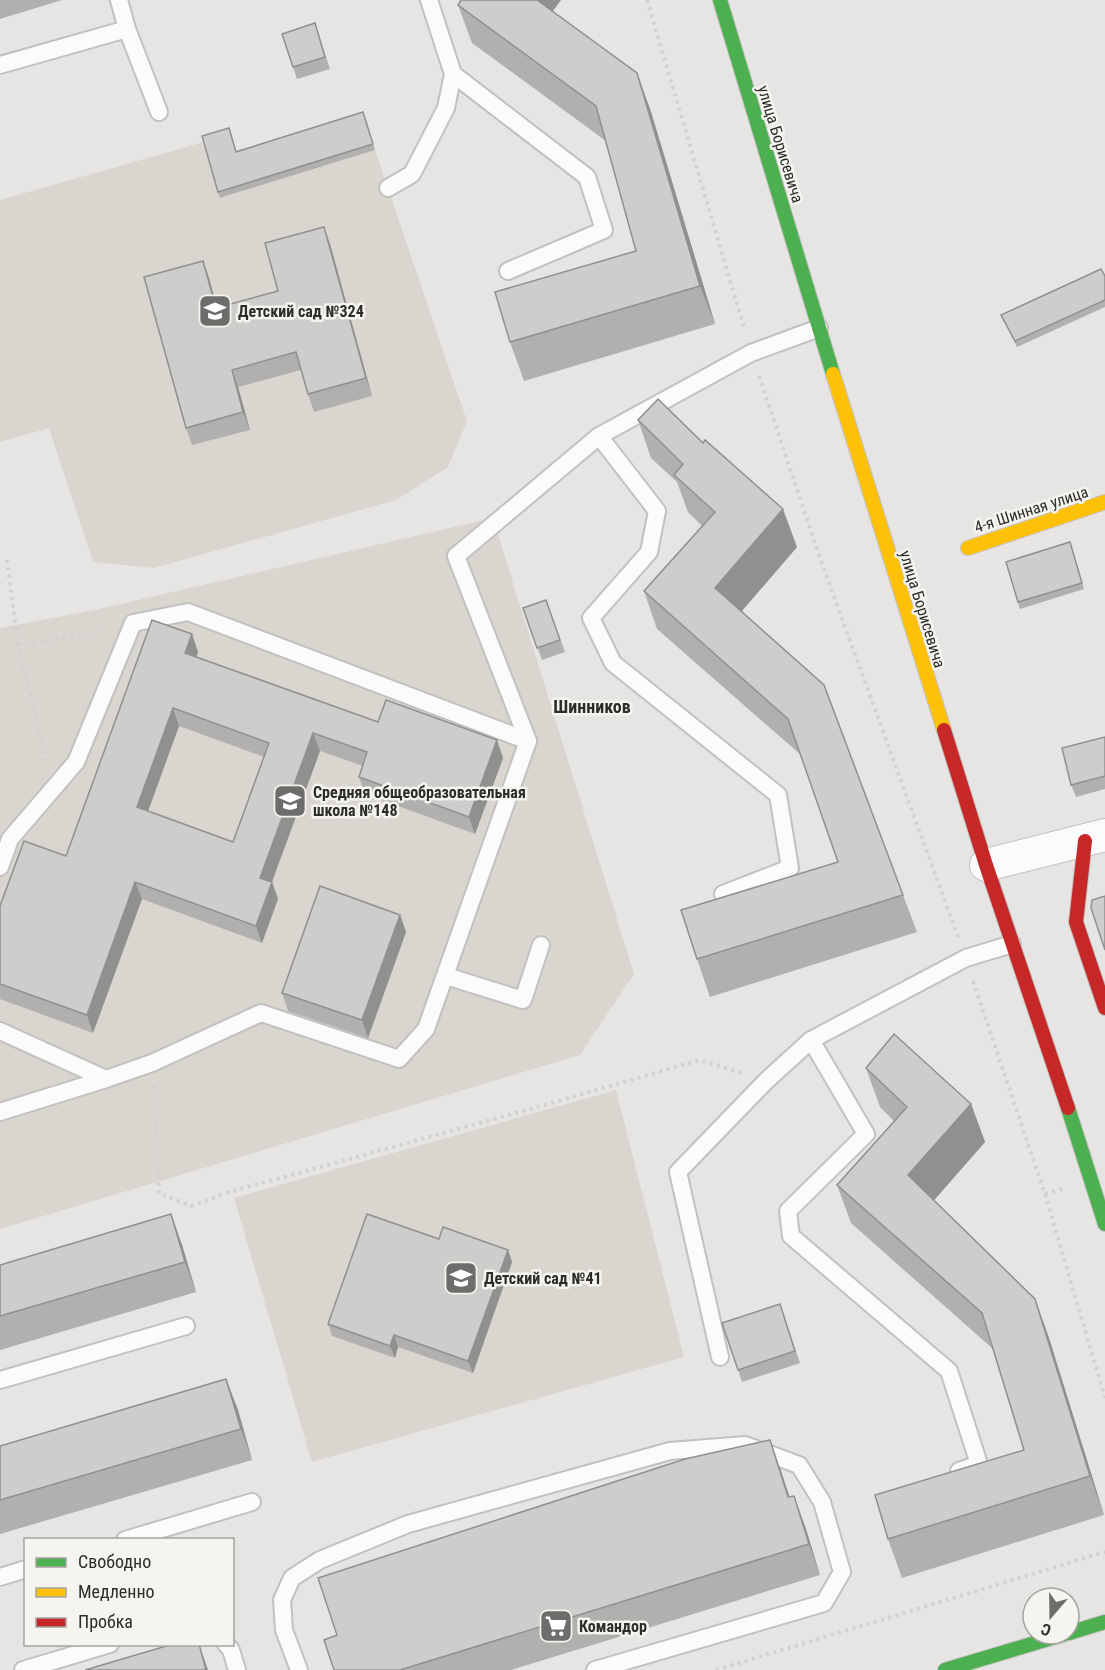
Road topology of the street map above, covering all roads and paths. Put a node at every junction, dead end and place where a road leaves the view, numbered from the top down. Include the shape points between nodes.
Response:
1 (119, 0) edge
2 (429, 0) edge
3 (647, 0) edge
4 (720, 0) edge
5 (127, 29) junction
6 (0, 65) edge
7 (453, 74) junction
8 (159, 112) dead end
9 (388, 188) dead end
10 (508, 271) dead end
11 (819, 328) junction
12 (751, 353) junction
13 (599, 436) junction
14 (1105, 502) edge
15 (968, 548) dead end
16 (7, 560) dead end
17 (132, 627) junction
18 (18, 645) junction
19 (528, 741) junction
20 (48, 767) dead end
21 (1095, 838) edge
22 (986, 865) junction
23 (0, 867) edge
24 (723, 894) dead end
25 (1012, 944) junction
26 (541, 945) dead end
27 (966, 958) junction
28 (446, 976) junction
29 (1105, 1008) edge
30 (0, 1031) edge
31 (811, 1040) junction
32 (152, 1064) junction
33 (106, 1079) junction
34 (766, 1081) junction
35 (0, 1112) edge
36 (1105, 1224) edge
37 (186, 1326) dead end
38 (720, 1357) dead end
39 (0, 1380) edge
40 (1105, 1398) edge
41 (946, 1475) edge
42 (252, 1502) dead end
43 (128, 1538) edge
44 (1105, 1552) edge
45 (24, 1570) edge
46 (0, 1577) edge
47 (1105, 1622) edge
48 (1081, 1629) edge
49 (103, 1646) edge
50 (228, 1646) edge
51 (1024, 1646) edge
52 (23, 1670) edge
53 (237, 1670) edge
54 (299, 1670) edge
55 (595, 1670) edge
56 (716, 1670) edge
57 (945, 1670) edge

1 - 5 lane
2 - 7 lane
3 - 12 path
4 - 11 street, улица Борисевича
5 - 6 lane
5 - 8 lane
7 - 9 lane via 446,108 412,174
7 - 10 lane via 587,177 604,231
11 - 12 lane
11 - 22 street, улица Борисевича
12 - 13 lane
12 - 27 path via 821,561
13 - 19 lane via 456,556
13 - 24 lane via 657,512 649,552 591,618 614,663 778,795 790,868
14 - 15 street, 4-я Шинная улица
16 - 18 path
17 - 18 path
17 - 19 lane via 133,623 188,612
17 - 23 lane via 76,762 10,839
18 - 20 path
19 - 28 lane
21 - 22 street
21 - 29 street via 1076,922
22 - 25 street, улица Борисевича
25 - 27 lane
25 - 36 street, улица Борисевича
26 - 28 lane via 523,1000
27 - 31 lane
27 - 40 path via 1045,1194
28 - 32 lane via 426,1029 399,1059 261,1013
30 - 33 lane
31 - 34 lane
31 - 41 lane via 866,1134 788,1211 791,1236 949,1371 979,1464
32 - 33 lane
32 - 34 path via 159,1193 191,1206 700,1060
33 - 35 lane
34 - 38 lane via 678,1172
37 - 39 lane
42 - 43 lane
44 - 56 path
45 - 46 lane
47 - 48 street
49 - 52 lane
50 - 53 lane
51 - 57 street
54 - 55 lane via 284,1630 282,1600 292,1578 320,1560 408,1524 670,1451 745,1445 799,1465 822,1502 842,1572 824,1603

